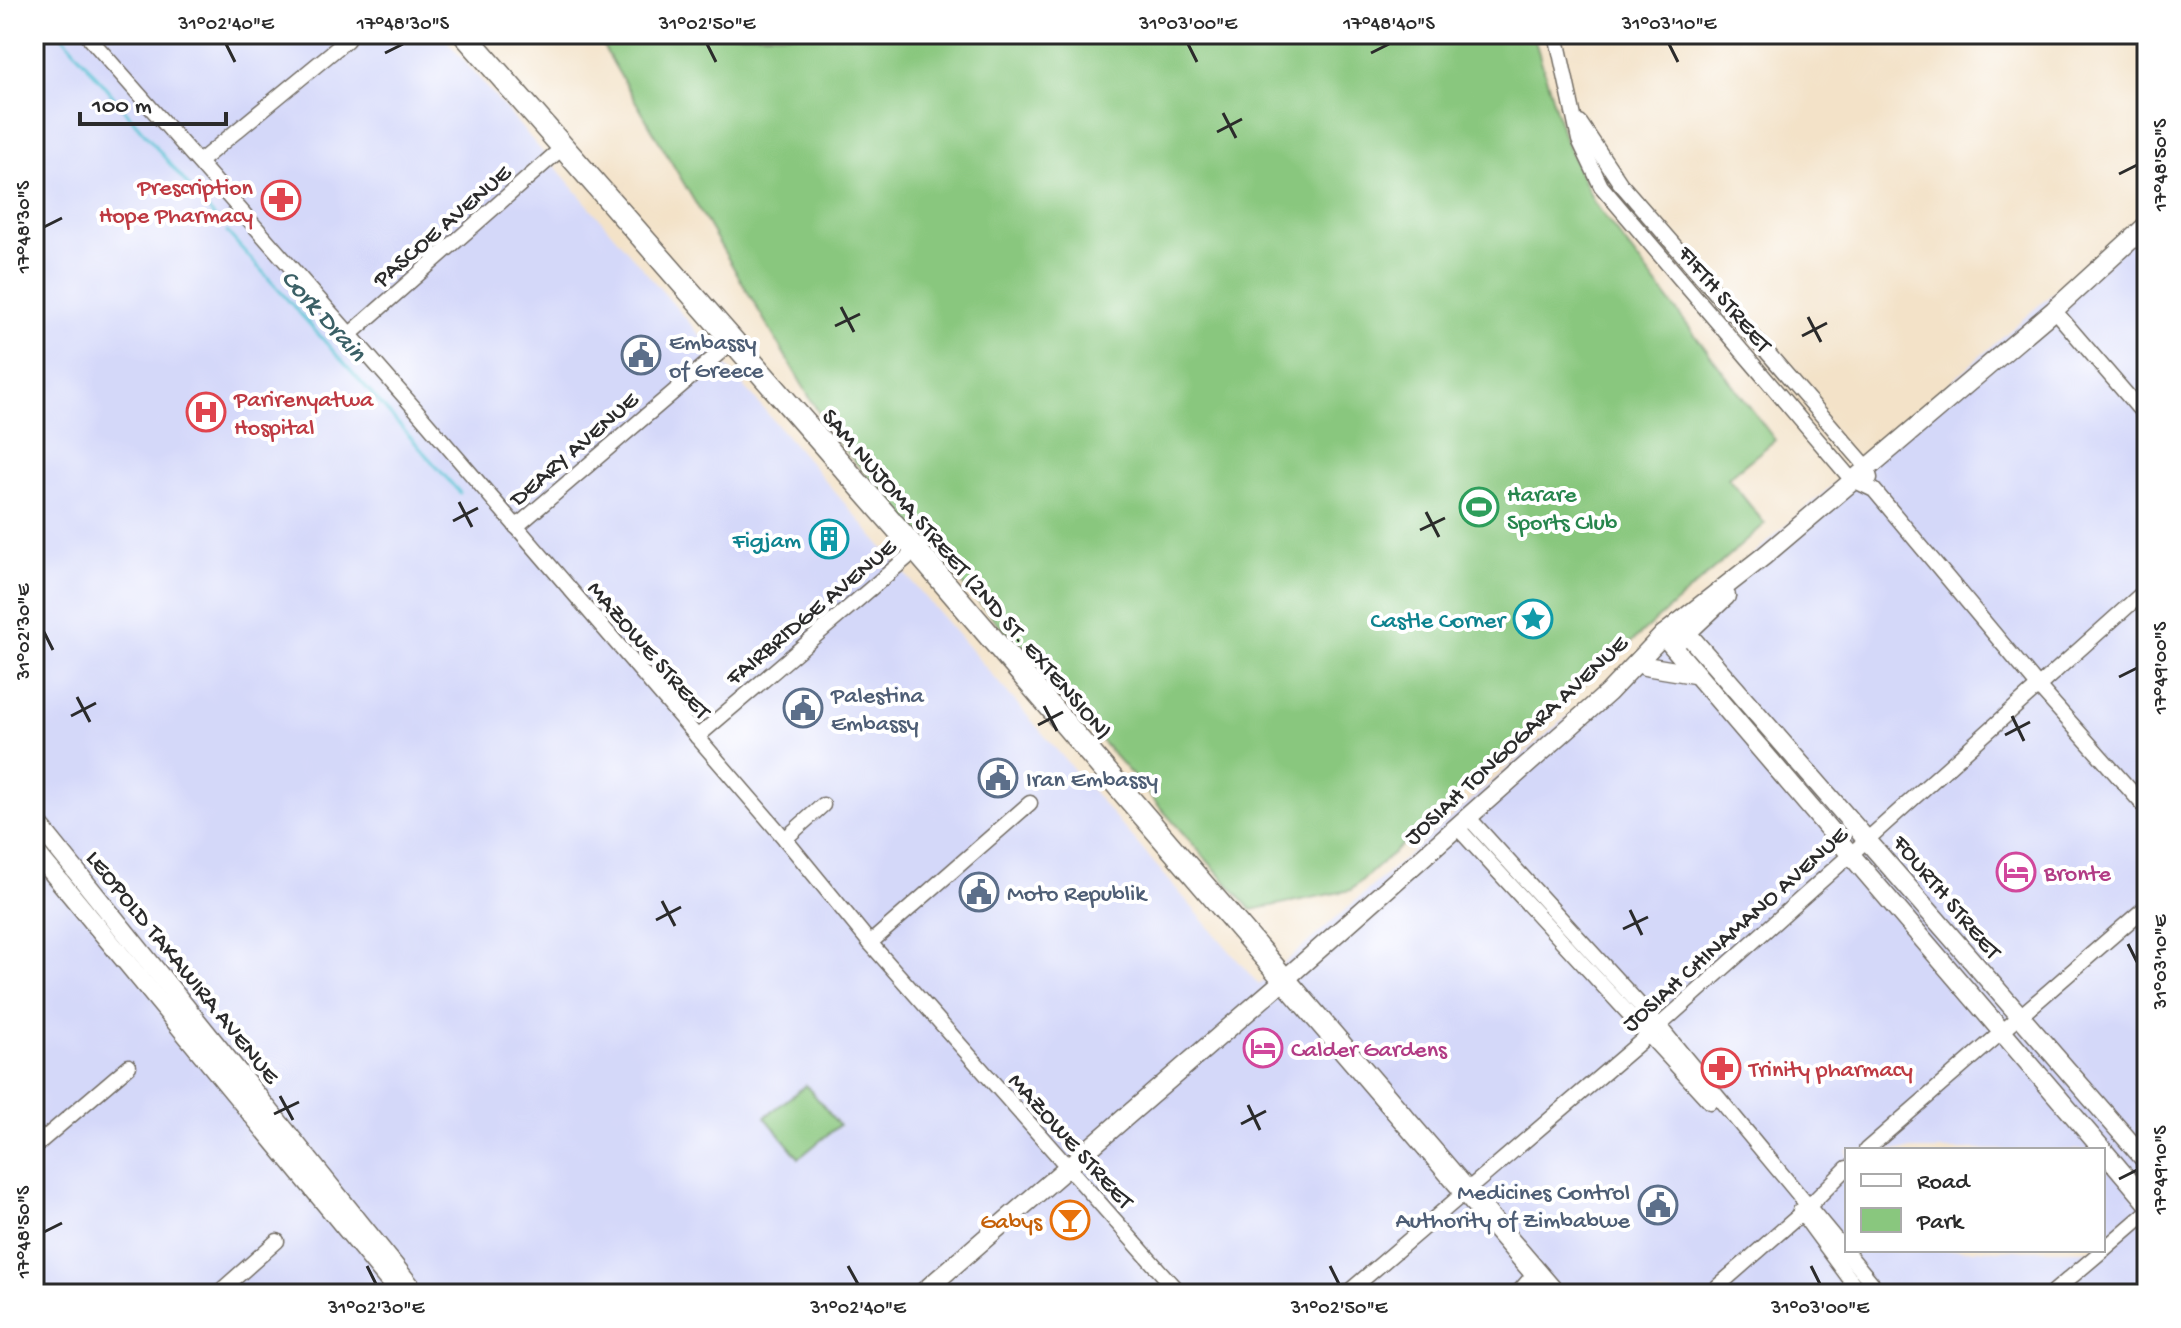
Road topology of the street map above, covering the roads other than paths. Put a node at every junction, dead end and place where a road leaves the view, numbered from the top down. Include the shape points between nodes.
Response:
1 (86, 34) edge
2 (464, 34) edge
3 (1556, 34) edge
4 (347, 40) dead end
5 (1575, 114) junction
6 (563, 147) junction
7 (199, 162) junction
8 (2147, 225) edge
9 (2054, 310) junction
10 (348, 336) junction
11 (732, 342) junction
12 (2147, 418) edge
13 (1866, 466) junction
14 (1851, 479) junction
15 (1874, 490) junction
16 (516, 527) junction
17 (916, 550) junction
18 (1764, 556) junction
19 (2147, 589) edge
20 (1711, 612) junction
21 (1675, 635) junction
22 (1712, 661) junction
23 (1645, 666) junction
24 (1694, 674) junction
25 (2037, 685) junction
26 (1608, 693) junction
27 (697, 737) junction
28 (1030, 803) dead end
29 (823, 805) dead end
30 (2147, 809) edge
31 (34, 819) edge
32 (1462, 822) junction
33 (785, 839) junction
34 (1867, 839) junction
35 (34, 850) edge
36 (1848, 855) junction
37 (2147, 906) edge
38 (870, 943) junction
39 (1283, 981) junction
40 (2018, 1017) junction
41 (1654, 1030) junction
42 (2000, 1032) junction
43 (129, 1066) dead end
44 (34, 1147) edge
45 (1868, 1148) edge
46 (2101, 1148) edge
47 (2105, 1152) edge
48 (2147, 1162) edge
49 (1066, 1167) junction
50 (1845, 1170) edge
51 (1465, 1192) junction
52 (2147, 1202) edge
53 (1804, 1209) junction
54 (2147, 1212) edge
55 (277, 1241) dead end
56 (2105, 1248) edge
57 (2101, 1252) edge
58 (1535, 1273) junction
59 (217, 1294) edge
60 (400, 1294) edge
61 (417, 1294) edge
62 (921, 1294) edge
63 (1180, 1294) edge
64 (1346, 1294) edge
65 (1517, 1294) edge
66 (1554, 1294) edge
67 (1709, 1294) edge
68 (1861, 1294) edge
69 (1881, 1294) edge
70 (2051, 1294) edge

1 - 7 street, MAZOWE STREET
2 - 6 highway, SAM NUJOMA STREET (2ND ST. EXTENSION)
3 - 5 street, FIFTH STREET
4 - 7 street
5 - 13 street, FIFTH STREET via 1620,183
5 - 14 street, FIFTH STREET via 1579,140 1613,203
6 - 10 street, PASCOE AVENUE
6 - 11 highway, SAM NUJOMA STREET (2ND ST. EXTENSION)
7 - 10 street, MAZOWE STREET
8 - 9 main road, JOSIAH TONGOGARA AVENUE
9 - 12 street
9 - 13 main road, JOSIAH TONGOGARA AVENUE
10 - 16 street, MAZOWE STREET
11 - 16 street, DEARY AVENUE
11 - 17 highway, SAM NUJOMA STREET (2ND ST. EXTENSION)
13 - 14 main road, JOSIAH TONGOGARA AVENUE
13 - 15 street, FIFTH STREET
14 - 15 street, FIFTH STREET
14 - 18 main road, JOSIAH TONGOGARA AVENUE
15 - 25 street, FIFTH STREET
16 - 27 street, MAZOWE STREET
17 - 27 street, FAIRBRIDGE AVENUE
17 - 39 highway, SAM NUJOMA STREET (2ND ST. EXTENSION)
18 - 20 main road
18 - 21 main road, JOSIAH TONGOGARA AVENUE
19 - 25 street, JOSIAH CHINAMANO AVENUE
20 - 21 main road
20 - 22 main road
21 - 22 main road, FOURTH STREET
21 - 23 main road
21 - 24 main road
21 - 26 main road, JOSIAH TONGOGARA AVENUE
22 - 34 main road, FOURTH STREET
23 - 24 main road
23 - 26 main road
24 - 36 main road
25 - 30 street, FIFTH STREET
25 - 34 street, JOSIAH CHINAMANO AVENUE
26 - 32 main road, JOSIAH TONGOGARA AVENUE
27 - 33 street, MAZOWE STREET
28 - 38 street
29 - 33 street
31 - 61 main road, LEOPOLD TAKAWIRA AVENUE
32 - 39 main road, JOSIAH TONGOGARA AVENUE
32 - 41 street
33 - 38 street, MAZOWE STREET
34 - 36 street, JOSIAH CHINAMANO AVENUE
34 - 40 main road, FOURTH STREET
35 - 60 main road, LEOPOLD TAKAWIRA AVENUE
36 - 41 street, JOSIAH CHINAMANO AVENUE
36 - 42 main road
37 - 40 street
38 - 49 street, MAZOWE STREET
39 - 49 main road, JOSIAH TONGOGARA AVENUE
39 - 51 highway, SAM NUJOMA STREET (2ND ST. EXTENSION)
40 - 42 street
40 - 48 main road, FOURTH STREET
41 - 51 street, JOSIAH CHINAMANO AVENUE
41 - 53 street
42 - 45 street
42 - 46 main road
43 - 44 street
47 - 52 main road
49 - 62 main road, JOSIAH TONGOGARA AVENUE
49 - 63 street, MAZOWE STREET
50 - 53 street
51 - 58 highway, SAM NUJOMA STREET (2ND ST. EXTENSION)
51 - 64 street, JOSIAH CHINAMANO AVENUE
53 - 67 street
53 - 68 street
53 - 69 street
54 - 56 street
55 - 59 street
57 - 70 street
58 - 65 street
58 - 66 highway, SAM NUJOMA STREET (2ND ST. EXTENSION)

